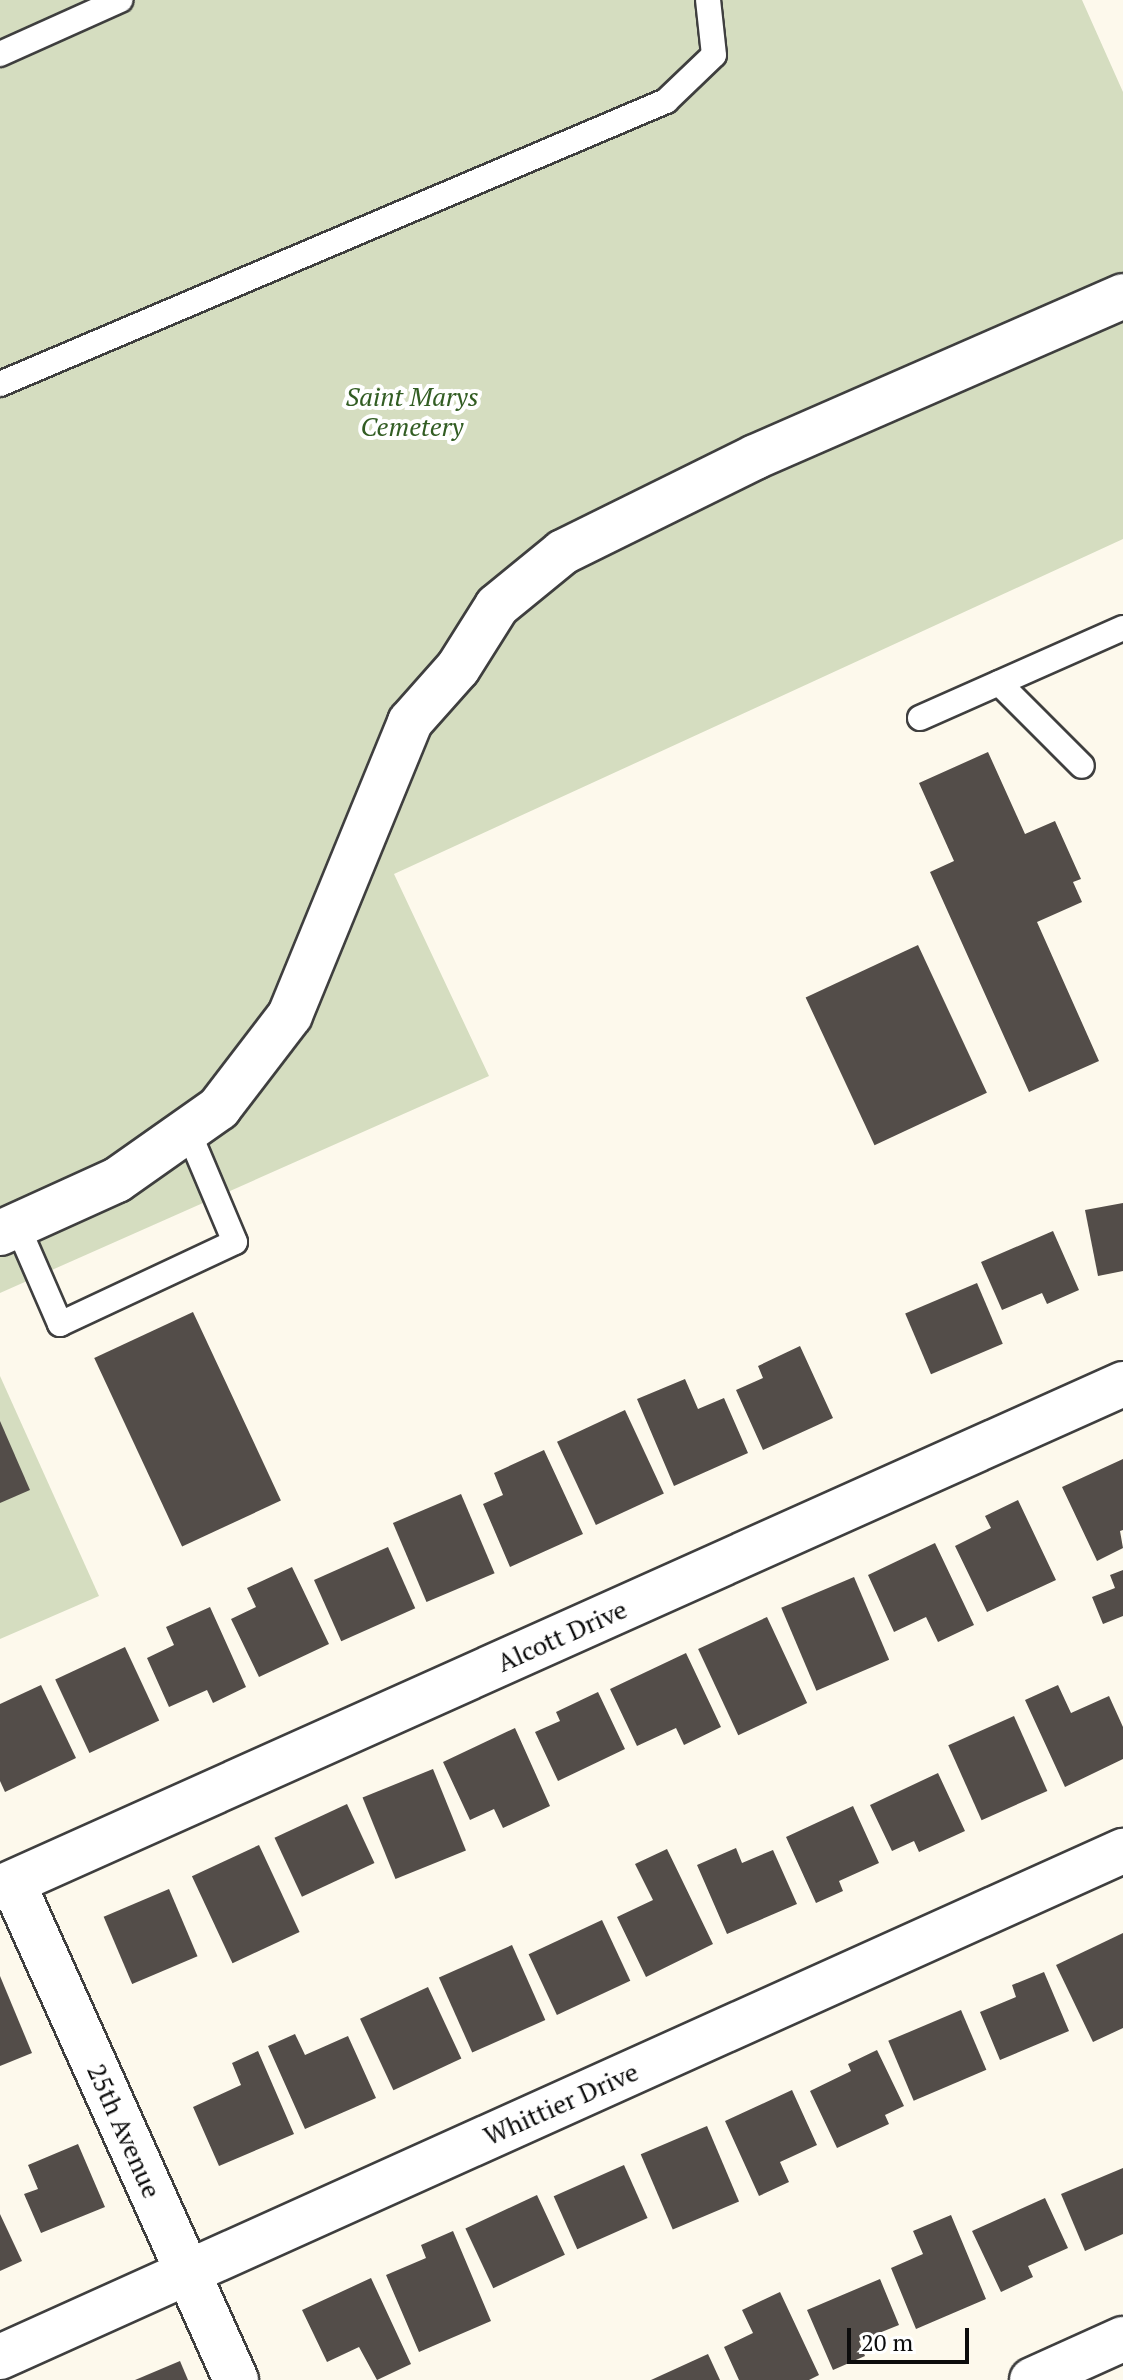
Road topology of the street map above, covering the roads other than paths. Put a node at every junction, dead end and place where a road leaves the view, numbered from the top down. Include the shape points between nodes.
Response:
1 (120, 0) edge
2 (708, 0) edge
3 (0, 54) edge
4 (1123, 296) edge
5 (0, 384) edge
6 (1123, 628) edge
7 (999, 683) junction
8 (920, 718) dead end
9 (1082, 766) dead end
10 (188, 1131) junction
11 (8, 1229) edge
12 (1123, 1384) edge
13 (1123, 1851) edge
14 (6, 1885) edge
15 (188, 2272) junction
16 (1123, 2339) edge
17 (0, 2357) edge
18 (236, 2380) edge
19 (1032, 2380) edge

1 - 3 lane
2 - 5 lane via 714,55 666,101
4 - 10 street via 686,491 563,552 497,606 458,668 410,722 290,1015 219,1108
6 - 7 lane
7 - 8 lane
7 - 9 lane
10 - 11 street via 117,1180
10 - 11 lane via 235,1242 60,1324
12 - 14 street, Alcott Drive
13 - 15 street, Whittier Drive
14 - 15 street, 25th Avenue
15 - 17 street, Whittier Drive
15 - 18 street, 25th Avenue
16 - 19 street

